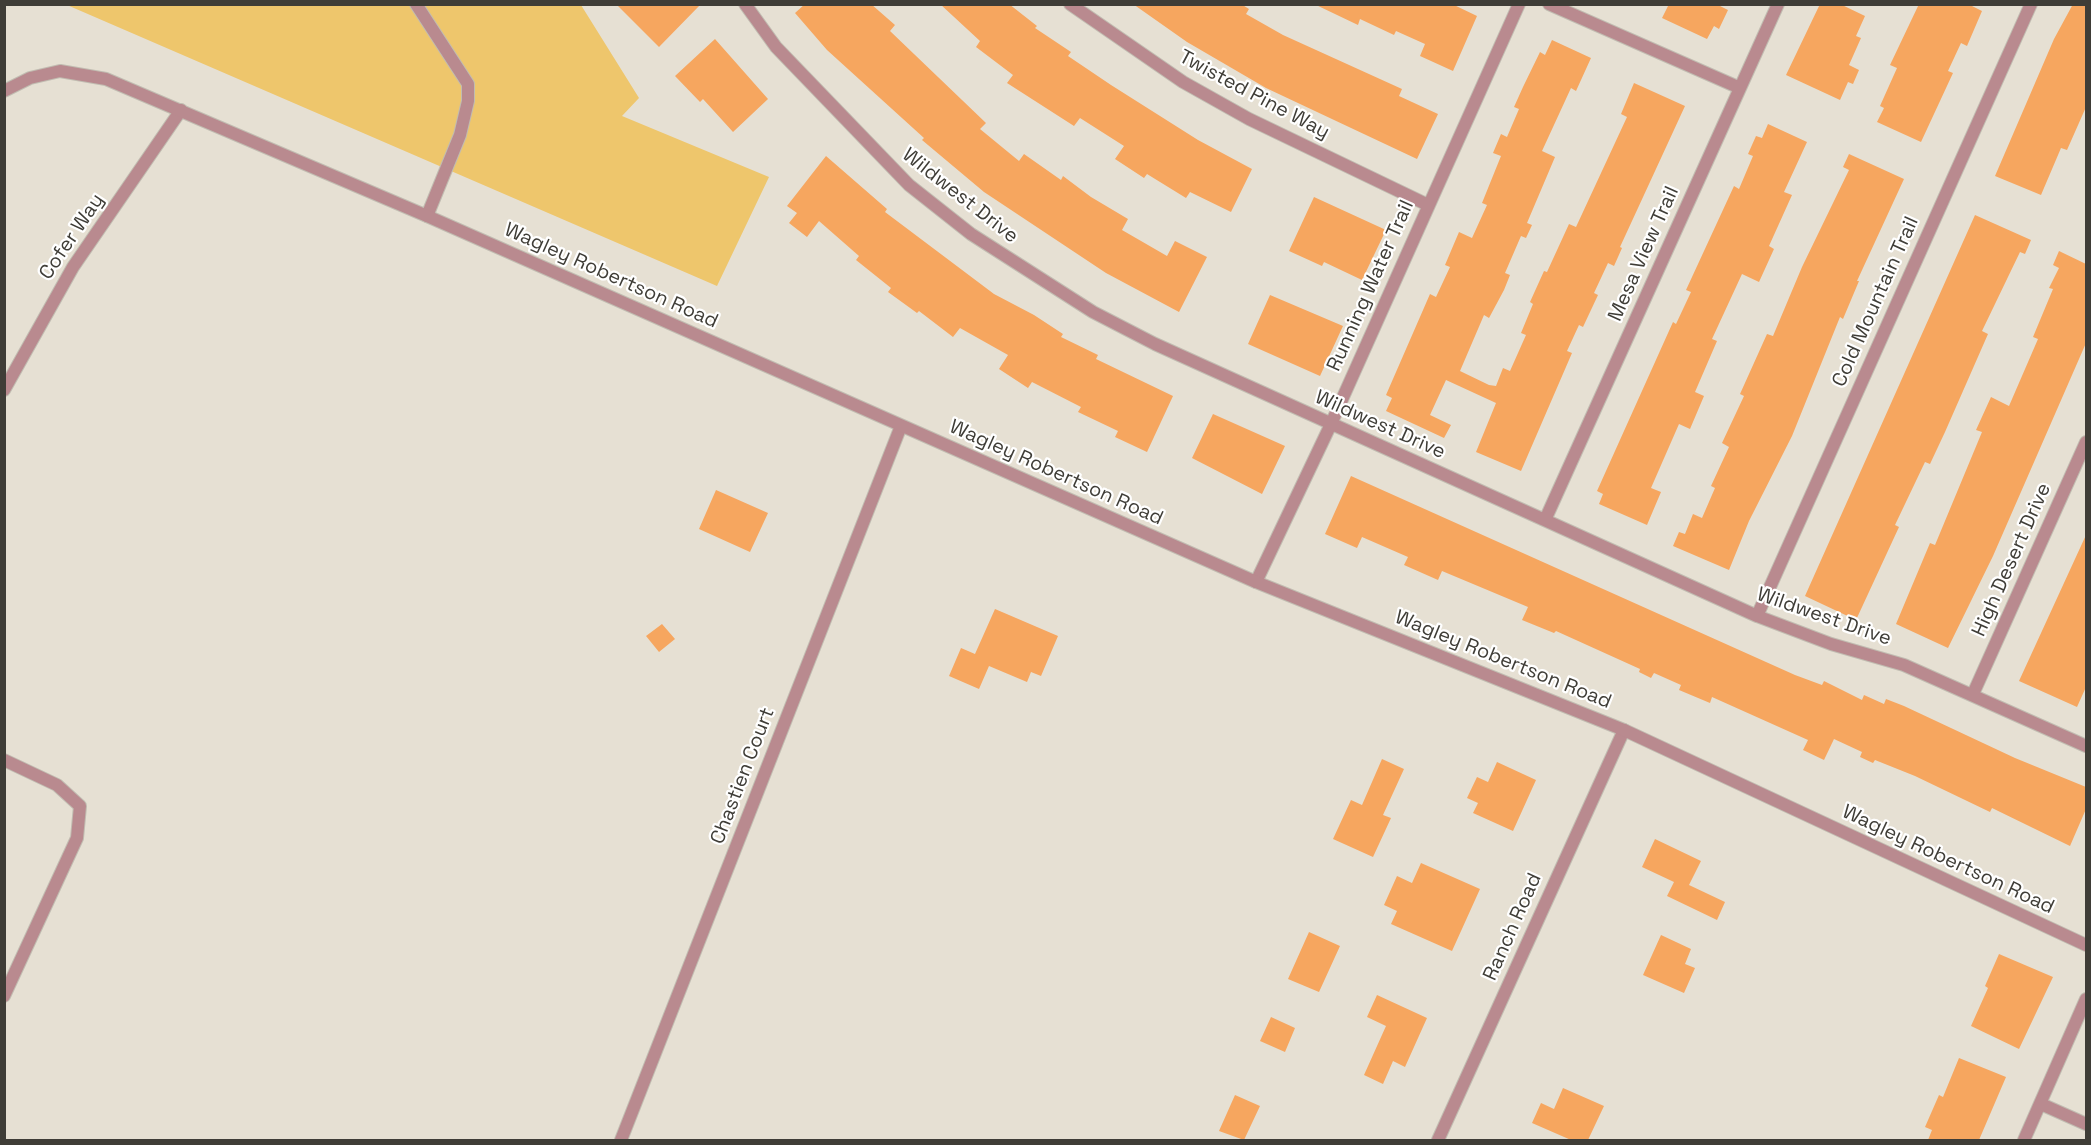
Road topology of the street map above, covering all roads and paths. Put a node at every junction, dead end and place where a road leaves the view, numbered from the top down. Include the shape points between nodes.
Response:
1 (416, 4) edge
2 (745, 4) edge
3 (1070, 4) edge
4 (1519, 4) edge
5 (1549, 4) edge
6 (1778, 4) edge
7 (2031, 4) edge
8 (1740, 88) junction
9 (4, 91) edge
10 (181, 110) junction
11 (1428, 205) junction
12 (427, 216) junction
13 (4, 390) edge
14 (1331, 424) junction
15 (902, 426) junction
16 (2086, 442) edge
17 (1545, 520) junction
18 (1256, 582) junction
19 (1757, 616) junction
20 (1973, 694) junction
21 (1624, 730) junction
22 (2086, 746) edge
23 (4, 760) edge
24 (2086, 945) edge
25 (4, 996) edge
26 (2086, 999) edge
27 (2042, 1104) junction
28 (2086, 1124) edge
29 (621, 1140) edge
30 (1438, 1140) edge
31 (2024, 1140) edge

1 - 12 street via 468,84 460,135
2 - 14 street, Wildwest Drive via 776,47 854,130 909,185 971,234 1093,312
3 - 11 street, Twisted Pine Way via 1183,82 1249,119
4 - 11 street, Running Water Trail
5 - 8 street
6 - 8 street, Mesa View Trail
7 - 19 street, Cold Mountain Trail
8 - 17 street, Mesa View Trail
9 - 10 street, Wagley Robertson Road via 45,73 75,72 106,79
10 - 12 street, Wagley Robertson Road
10 - 13 street, Cofer Way via 73,267
11 - 14 street, Running Water Trail
12 - 15 street, Wagley Robertson Road
14 - 17 street, Wildwest Drive
14 - 18 street, Running Water Trail
15 - 18 street, Wagley Robertson Road
15 - 29 street, Chastien Court
16 - 20 street, High Desert Drive
17 - 19 street, Wildwest Drive
18 - 21 street, Wagley Robertson Road
19 - 20 street, Wildwest Drive via 1831,644 1881,657
20 - 22 street, Wildwest Drive
21 - 24 street, Wagley Robertson Road
21 - 30 street, Ranch Road
23 - 25 street via 57,785 80,806 77,838
26 - 27 street
27 - 28 street
27 - 31 street

